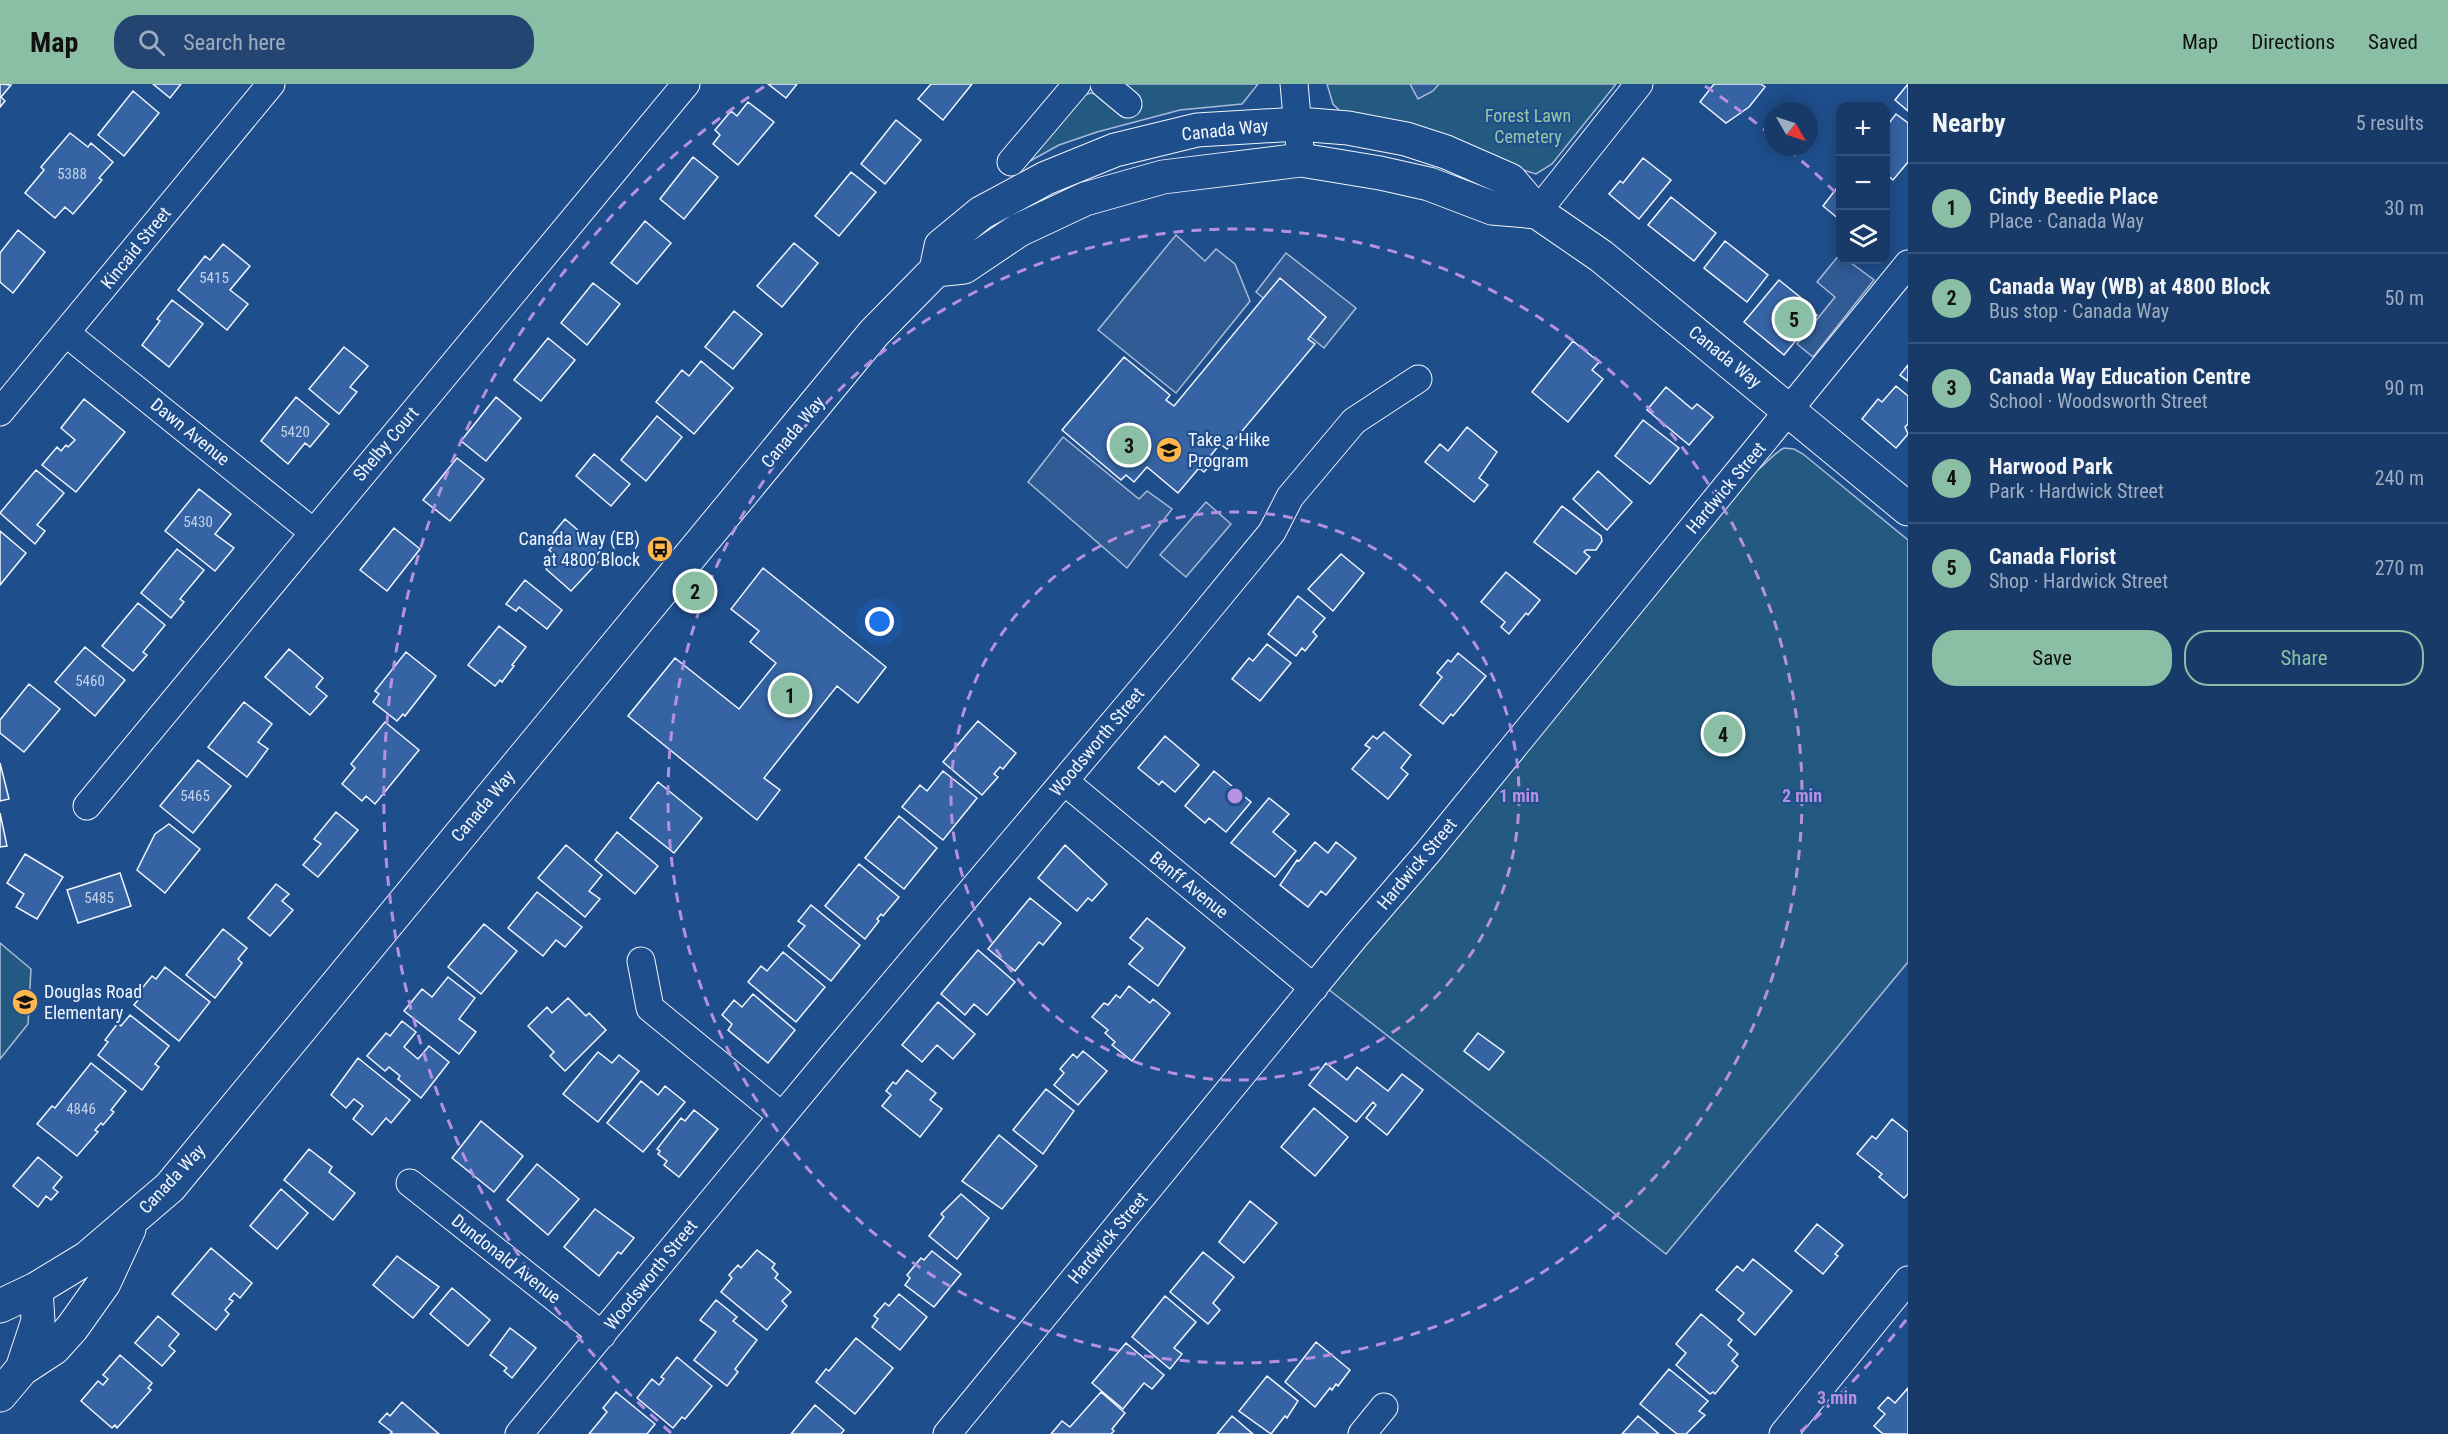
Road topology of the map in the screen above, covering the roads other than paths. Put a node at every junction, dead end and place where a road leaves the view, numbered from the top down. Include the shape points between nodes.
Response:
1 (271, 84) edge
2 (686, 84) edge
3 (1077, 84) edge
4 (1104, 84) edge
5 (1294, 84) edge
6 (1639, 84) edge
7 (1128, 104) dead end
8 (1298, 124) junction
9 (1301, 160) junction
10 (1011, 162) dead end
11 (1537, 212) junction
12 (1908, 264) edge
13 (936, 270) junction
14 (66, 333) junction
15 (1418, 379) dead end
16 (1789, 411) junction
17 (0, 412) edge
18 (1908, 509) edge
19 (313, 532) junction
20 (1064, 781) junction
21 (87, 806) dead end
22 (641, 961) dead end
23 (1314, 988) junction
24 (782, 1116) junction
25 (410, 1183) dead end
26 (134, 1219) junction
27 (1908, 1280) edge
28 (36, 1288) junction
29 (0, 1306) edge
30 (602, 1335) junction
31 (22, 1369) junction
32 (0, 1395) edge
33 (1384, 1407) dead end
34 (519, 1434) edge
35 (948, 1434) edge
36 (1362, 1434) edge
37 (1783, 1434) edge

1 - 14 street, Kincaid Street
2 - 19 street, Shelby Court
3 - 10 street
4 - 7 street
5 - 8 street
6 - 11 street
8 - 9 street
8 - 11 main road, Canada Way via 1348,128 1406,139 1446,152 1510,180
8 - 13 main road, Canada Way via 1197,130 1115,150 1046,178 981,213 943,244
9 - 11 main road, Canada Way via 1419,182 1492,208
9 - 13 main road, Canada Way via 1163,177 1122,187 1084,199 1019,230 964,267
11 - 16 main road, Canada Way via 1601,256
12 - 16 street, Hardwick Street
13 - 26 main road, Canada Way via 874,333 170,1186
14 - 17 street, Kincaid Street
14 - 19 street, Dawn Avenue
15 - 20 street, Woodsworth Street via 1354,421 1290,497 1272,532
16 - 18 main road, Canada Way
16 - 23 street, Hardwick Street
19 - 21 street, Shelby Court
20 - 23 street, Banff Avenue
20 - 24 street, Woodsworth Street
22 - 24 street via 650,1008
23 - 35 street, Hardwick Street
24 - 30 street, Woodsworth Street
25 - 30 street, Dundonald Avenue
26 - 28 main road, Canada Way via 87,1258
26 - 31 main road via 104,1283 72,1328 54,1348
27 - 37 street
28 - 29 main road, Canada Way
28 - 31 main road via 38,1321
30 - 34 street, Woodsworth Street
31 - 32 main road
33 - 36 street

